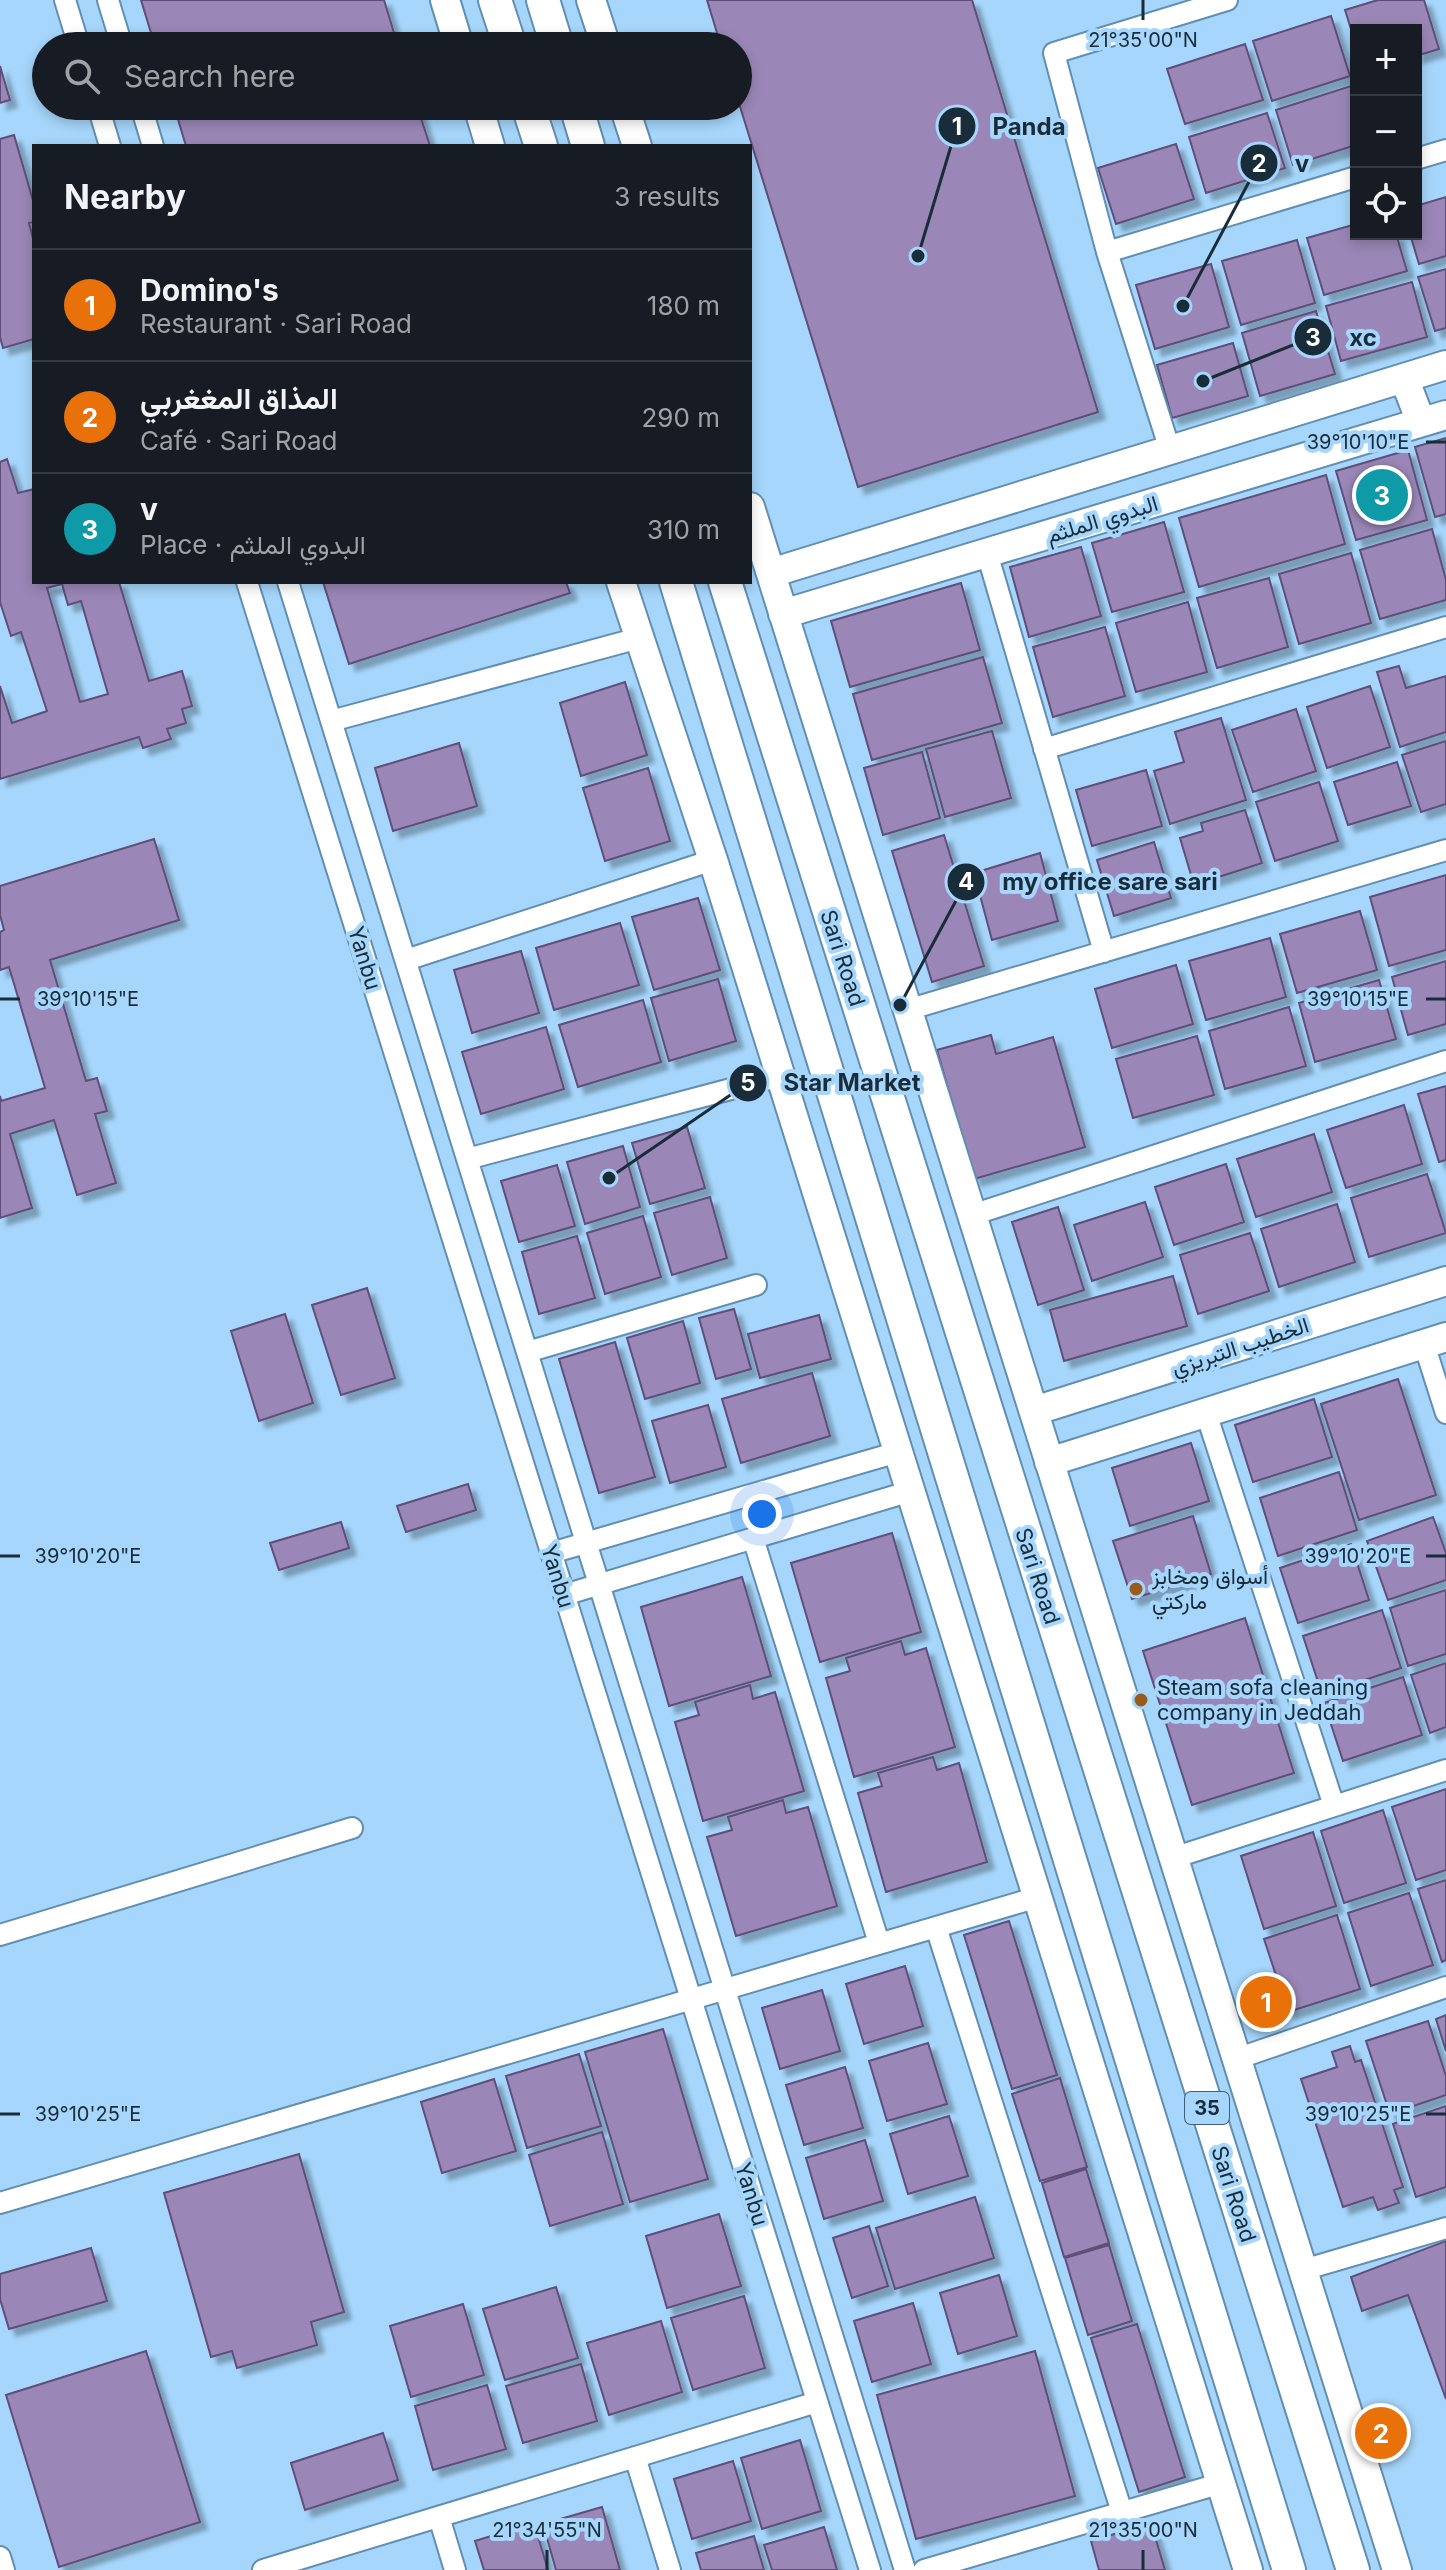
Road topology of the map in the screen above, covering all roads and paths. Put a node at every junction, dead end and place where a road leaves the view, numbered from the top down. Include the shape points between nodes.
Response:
1 (65, 0) edge
2 (108, 0) edge
3 (445, 0) edge
4 (495, 0) edge
5 (543, 0) edge
6 (591, 0) edge
7 (1227, 0) edge
8 (75, 32) edge
9 (118, 32) edge
10 (455, 32) edge
11 (505, 32) edge
12 (553, 32) edge
13 (601, 32) edge
14 (102, 120) edge
15 (145, 120) edge
16 (482, 120) edge
17 (533, 120) edge
18 (580, 120) edge
19 (629, 120) edge
20 (109, 144) edge
21 (152, 144) edge
22 (489, 144) edge
23 (540, 144) edge
24 (587, 144) edge
25 (636, 144) edge
26 (1446, 150) edge
27 (1422, 157) edge
28 (1350, 179) edge
29 (1107, 252) junction
30 (1446, 365) edge
31 (1404, 378) junction
32 (1433, 419) edge
33 (1170, 450) junction
34 (752, 513) edge
35 (987, 553) junction
36 (771, 573) junction
37 (248, 584) edge
38 (289, 584) edge
39 (622, 584) edge
40 (677, 584) edge
41 (726, 584) edge
42 (783, 614) junction
43 (1446, 627) edge
44 (639, 638) junction
45 (331, 721) junction
46 (1044, 749) junction
47 (1446, 850) edge
48 (713, 860) junction
49 (1104, 952) junction
50 (406, 960) junction
51 (907, 1010) junction
52 (1446, 1061) edge
53 (780, 1076) junction
54 (467, 1159) junction
55 (972, 1215) junction
56 (1446, 1281) edge
57 (756, 1285) dead end
58 (1435, 1341) edge
59 (527, 1352) junction
60 (1034, 1411) junction
61 (1206, 1413) junction
62 (1446, 1413) edge
63 (898, 1452) junction
64 (1049, 1462) junction
65 (911, 1491) junction
66 (753, 1538) junction
67 (587, 1543) junction
68 (551, 1553) junction
69 (599, 1584) junction
70 (564, 1595) junction
71 (1446, 1770) edge
72 (1334, 1806) junction
73 (352, 1828) dead end
74 (1173, 1858) junction
75 (1038, 1897) junction
76 (936, 1927) junction
77 (0, 1935) edge
78 (879, 1943) junction
79 (1446, 1987) edge
80 (725, 1989) junction
81 (691, 1999) junction
82 (1236, 2059) junction
83 (0, 2203) edge
84 (1446, 2228) edge
85 (1303, 2270) junction
86 (817, 2402) junction
87 (635, 2457) junction
88 (1222, 2483) junction
89 (1122, 2512) junction
90 (439, 2517) junction
91 (0, 2557) edge
92 (4, 2570) edge
93 (263, 2570) edge
94 (455, 2570) edge
95 (670, 2570) edge
96 (870, 2570) edge
97 (905, 2570) edge
98 (924, 2570) edge
99 (1248, 2570) edge
100 (1289, 2570) edge
101 (1353, 2570) edge
102 (1397, 2570) edge

1 - 8 street
2 - 9 street
3 - 10 main road
4 - 11 main road
5 - 12 main road
6 - 13 main road
7 - 29 street via 1054,53
14 - 20 street
15 - 21 street
16 - 22 main road
17 - 23 main road
18 - 24 main road
19 - 25 main road
26 - 27 street
28 - 29 street
29 - 33 street
30 - 31 main road, البدوي الملثم
31 - 32 main road, البدوي الملثم
31 - 33 main road, البدوي الملثم
32 - 35 main road, البدوي الملثم
33 - 36 main road, البدوي الملثم
34 - 36 main road
35 - 42 main road, البدوي الملثم
35 - 46 street
36 - 42 main road
37 - 68 street, Yanbu
38 - 45 street, Yanbu
39 - 44 main road
40 - 100 main road, 35
41 - 101 main road, Sari Road / 35
42 - 51 main road
43 - 46 street
44 - 45 street
44 - 48 main road
45 - 50 street, Yanbu
46 - 49 street
47 - 49 street
48 - 50 street
48 - 53 main road
49 - 51 street
50 - 54 street, Yanbu
51 - 55 main road
52 - 55 street
53 - 54 street
53 - 63 main road
54 - 59 street, Yanbu
55 - 60 main road
56 - 60 main road, الخطيب التبريزي
57 - 59 street
58 - 61 main road
58 - 62 street
59 - 67 street, Yanbu
60 - 64 main road
61 - 64 main road
61 - 72 street
63 - 65 main road
63 - 67 street
64 - 74 main road
65 - 66 street
65 - 75 main road
66 - 69 street
66 - 78 street
67 - 68 street
67 - 69 street, Yanbu
68 - 70 street, Yanbu
69 - 70 street
69 - 80 street, Yanbu
70 - 81 street, Yanbu
71 - 72 street
72 - 74 street
73 - 77 street
74 - 82 main road
75 - 76 street
75 - 88 main road
76 - 78 street
76 - 89 street
78 - 80 street
79 - 82 street
80 - 81 street
80 - 97 street, Yanbu
81 - 83 street
81 - 86 street, Yanbu
82 - 85 main road
84 - 85 street
85 - 102 main road
86 - 87 street
86 - 96 street, Yanbu
87 - 90 street
87 - 95 street
88 - 89 street
88 - 99 main road
89 - 98 street
90 - 93 street
90 - 94 street
91 - 92 street

